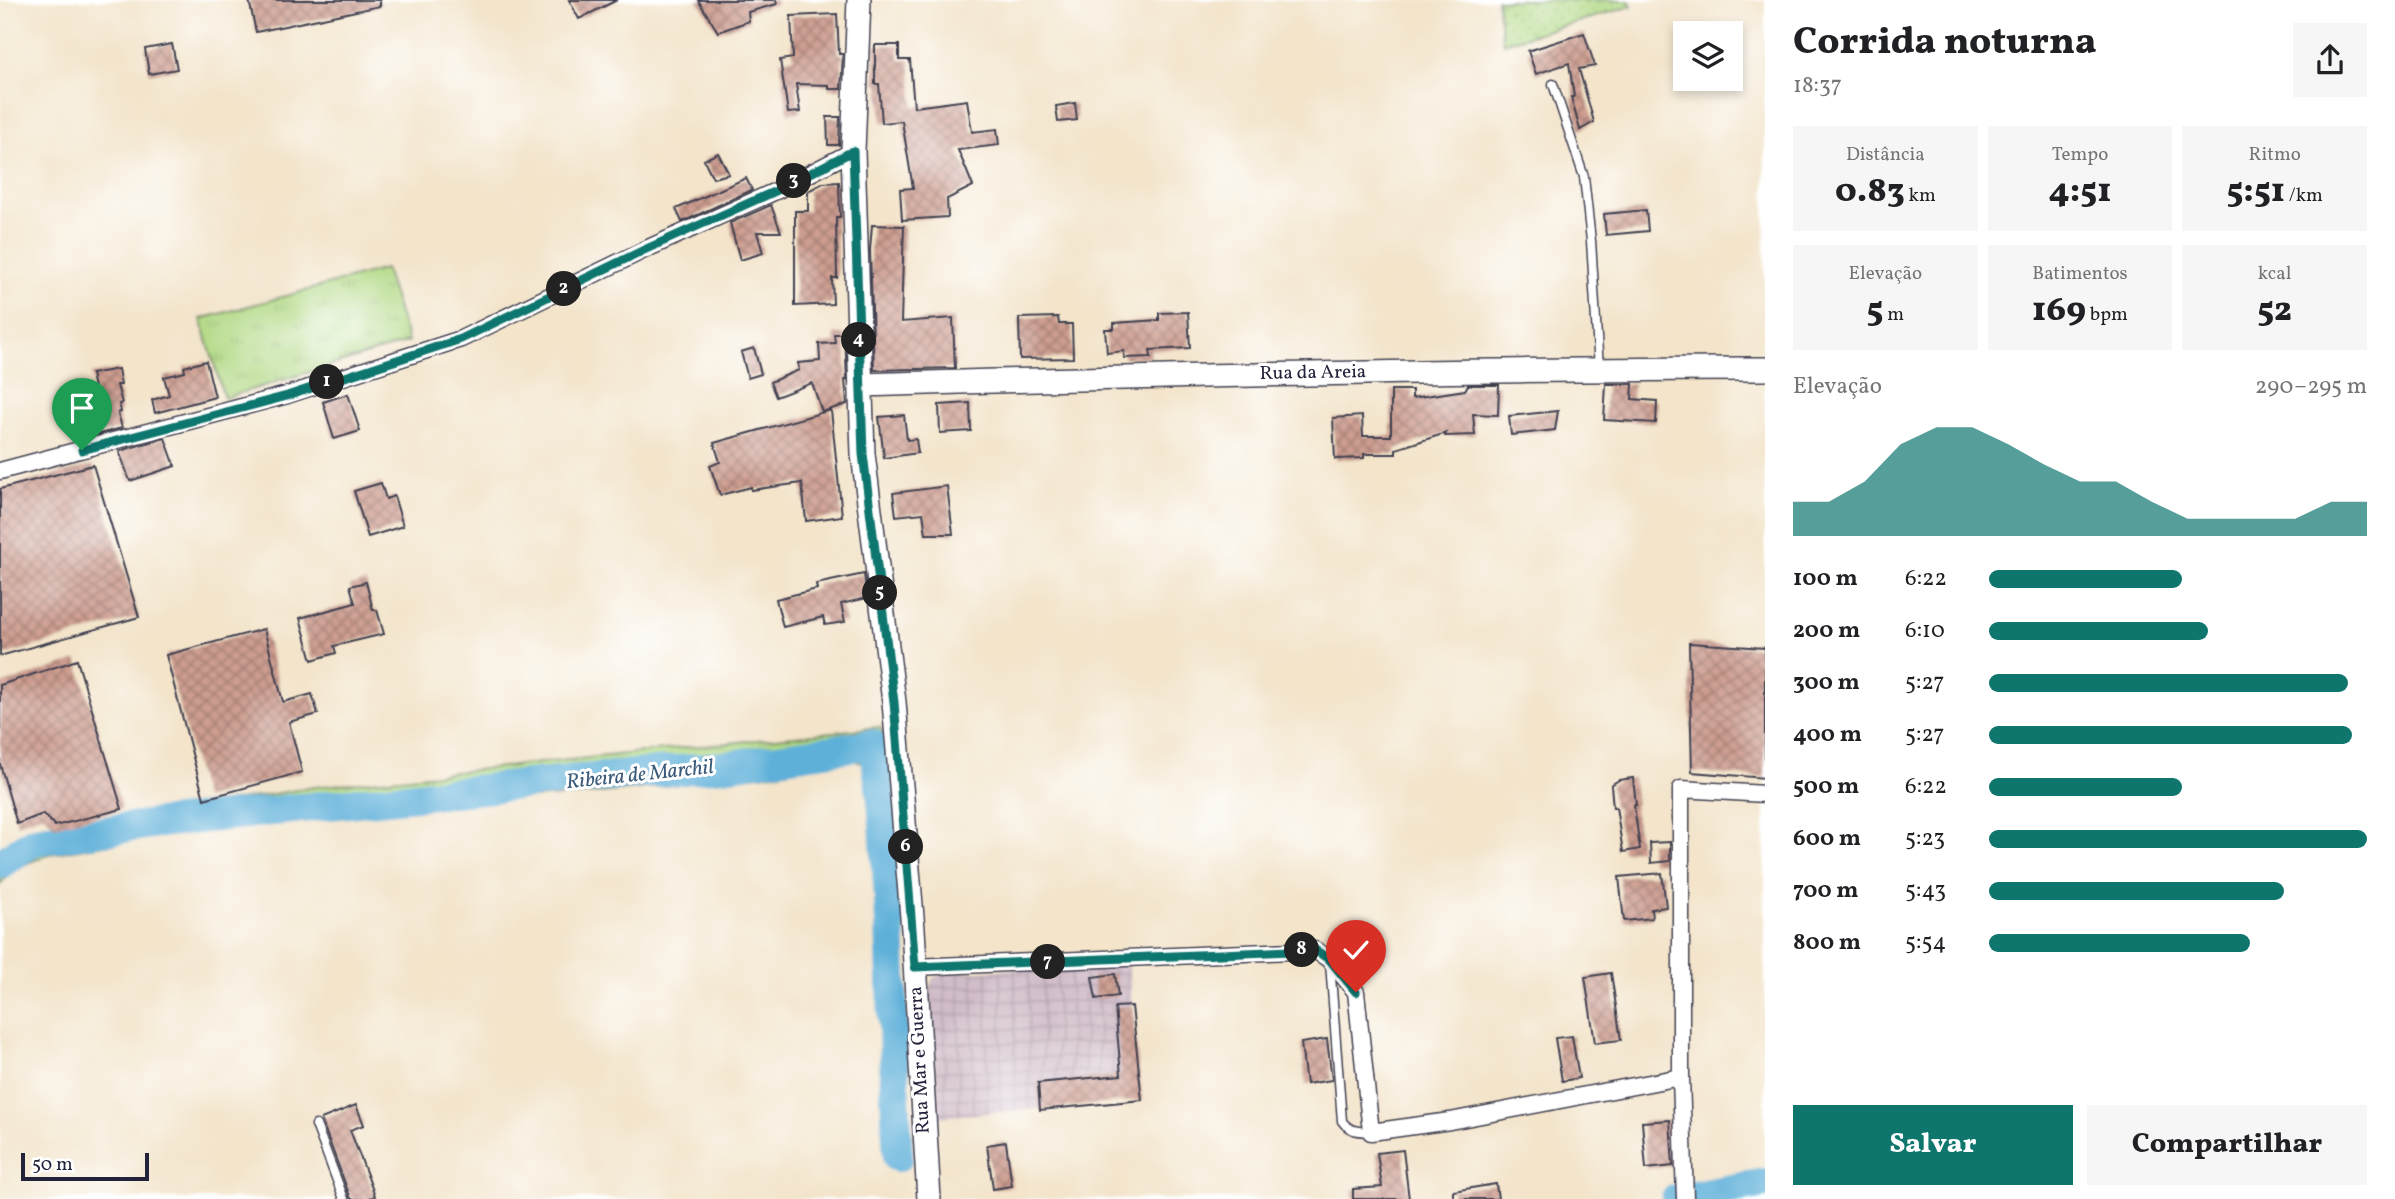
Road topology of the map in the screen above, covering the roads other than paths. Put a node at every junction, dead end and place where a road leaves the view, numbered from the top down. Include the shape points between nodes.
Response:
1 (859, 0) edge
2 (1553, 84) dead end
3 (853, 151) junction
4 (1599, 369) junction
5 (1765, 369) edge
6 (861, 386) junction
7 (0, 471) edge
8 (1765, 794) edge
9 (1330, 960) junction
10 (915, 967) junction
11 (1681, 1077) junction
12 (316, 1125) dead end
13 (1371, 1132) junction
14 (344, 1199) edge
15 (929, 1199) edge
16 (1685, 1199) edge

1 - 3 street, Rua Mar e Guerra
2 - 4 lane via 1584,177
3 - 6 street, Rua Mar e Guerra
3 - 7 street via 461,339 287,396
4 - 5 street, Rua da Areia
4 - 6 street, Rua da Areia
6 - 10 street, Rua Mar e Guerra via 863,454 894,702
8 - 11 street via 1681,789
9 - 10 street via 1315,950
9 - 13 street via 1356,992
9 - 13 lane via 1342,1121 1355,1131
10 - 15 street, Rua Mar e Guerra
11 - 13 street
11 - 16 street
12 - 14 lane

